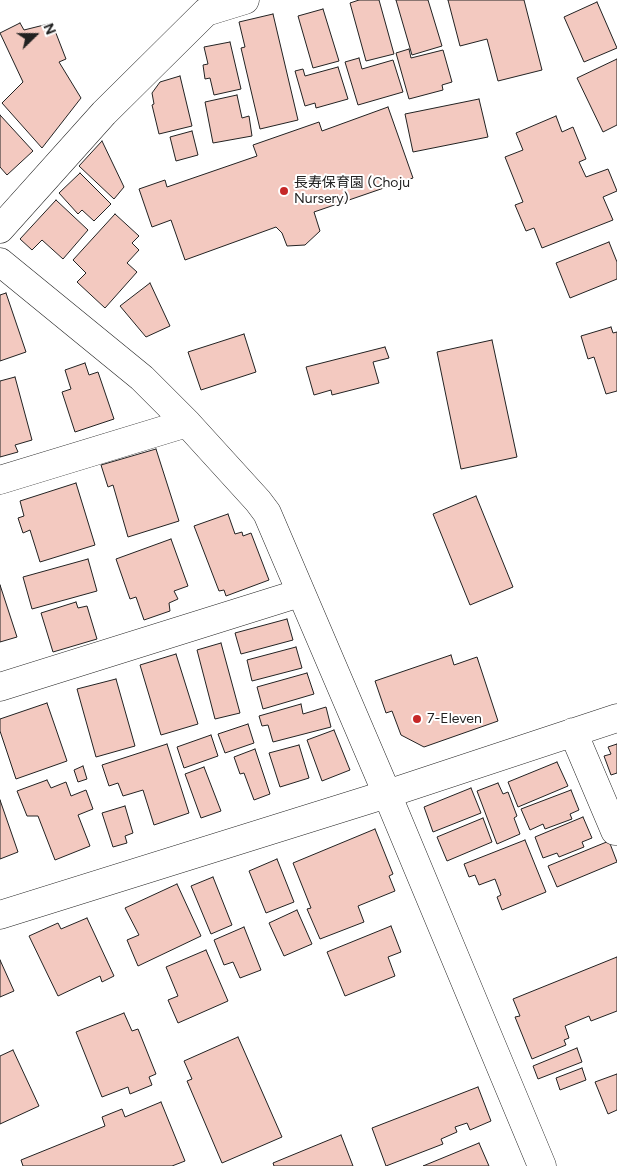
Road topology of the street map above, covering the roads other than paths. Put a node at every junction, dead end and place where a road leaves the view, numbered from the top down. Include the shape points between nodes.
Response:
1 (245, 0) edge
2 (0, 229) edge
3 (0, 262) edge
4 (187, 422) junction
5 (0, 480) edge
6 (300, 592) junction
7 (0, 687) edge
8 (617, 718) edge
9 (573, 732) junction
10 (387, 794) junction
11 (615, 831) dead end
12 (0, 915) edge
13 (542, 1166) edge

1 - 2 street via 206,12 104,113
3 - 4 street via 142,378
4 - 5 street
4 - 6 street via 267,513
6 - 7 street
6 - 10 street
8 - 9 street
9 - 10 street
9 - 11 street
10 - 12 street
10 - 13 street

